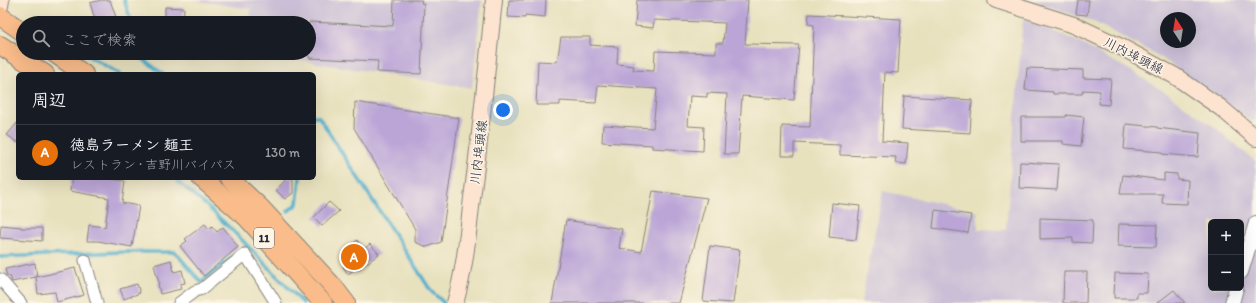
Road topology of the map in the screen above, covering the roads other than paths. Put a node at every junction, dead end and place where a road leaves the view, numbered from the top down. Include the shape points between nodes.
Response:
1 (1, 0) edge
2 (494, 0) edge
3 (996, 0) edge
4 (0, 6) edge
5 (0, 16) edge
6 (16, 27) edge
7 (0, 45) edge
8 (16, 55) edge
9 (23, 60) edge
10 (64, 60) edge
11 (42, 72) edge
12 (81, 72) edge
13 (1256, 138) edge
14 (203, 180) edge
15 (230, 180) edge
16 (1256, 223) edge
17 (85, 260) dead end
18 (1244, 262) edge
19 (0, 279) edge
20 (1235, 291) edge
21 (21, 303) edge
22 (97, 303) edge
23 (179, 303) edge
24 (276, 303) edge
25 (323, 303) edge
26 (346, 303) edge
27 (455, 303) edge
28 (1232, 303) edge

1 - 4 main road
2 - 27 main road, 川内埠頭線 via 464,258
3 - 13 main road, 川内埠頭線 via 1074,25 1123,48 1175,76 1221,108
5 - 6 highway
7 - 8 highway
9 - 11 highway
10 - 12 highway
14 - 25 highway, 11 via 247,218
15 - 26 highway, 11 via 261,208
16 - 18 street
17 - 22 street
19 - 21 street
20 - 28 street
23 - 24 street via 202,289 245,254

